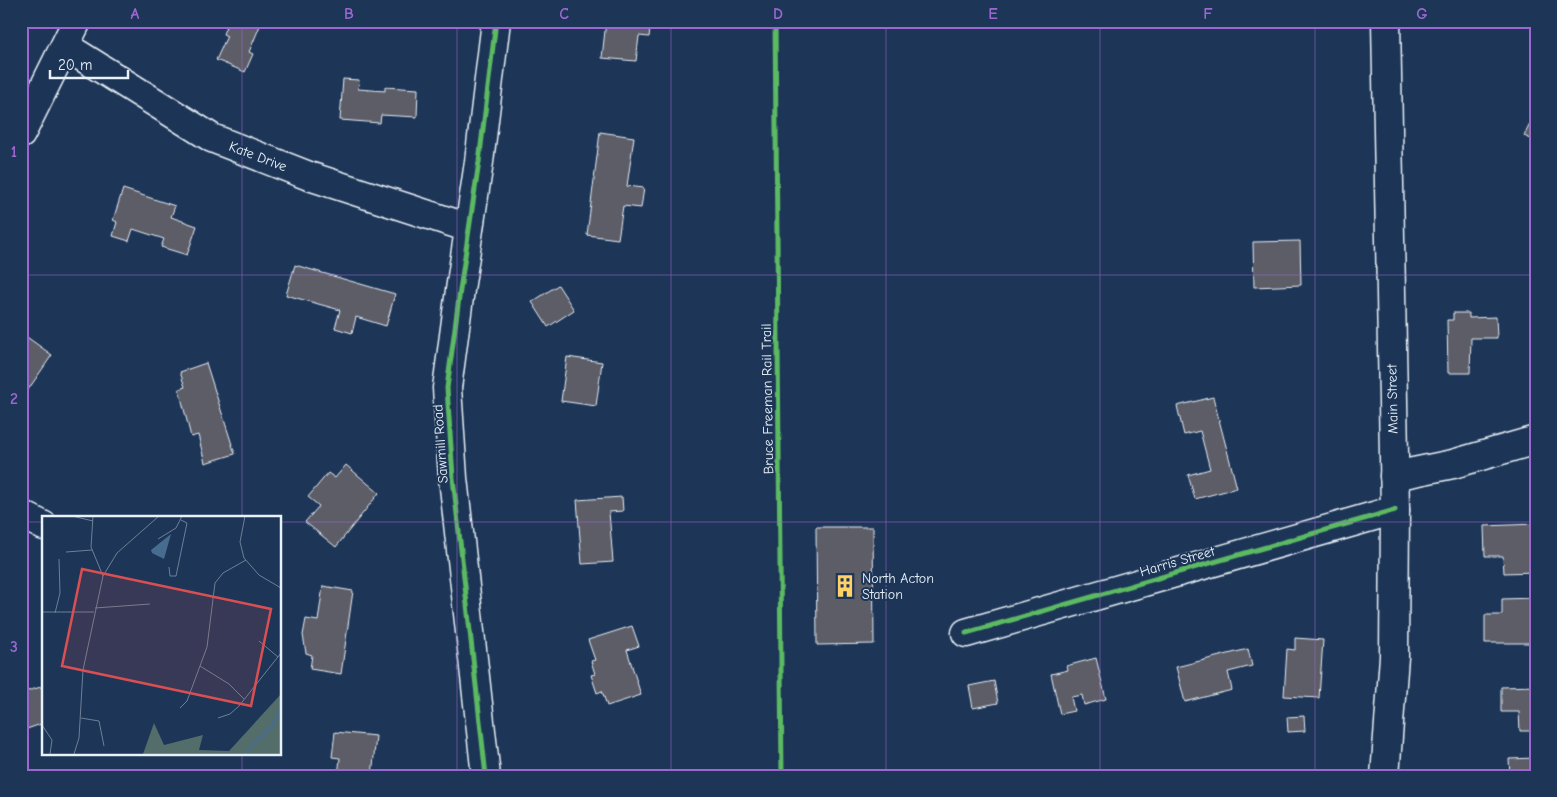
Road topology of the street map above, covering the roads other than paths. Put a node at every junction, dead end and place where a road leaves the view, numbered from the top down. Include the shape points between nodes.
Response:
1 (76, 21) edge
2 (496, 21) edge
3 (1386, 21) edge
4 (65, 46) junction
5 (21, 134) edge
6 (469, 228) junction
7 (1536, 440) edge
8 (1394, 476) junction
9 (1395, 510) junction
10 (21, 514) edge
11 (42, 525) edge
12 (966, 633) dead end
13 (486, 776) edge
14 (1386, 776) edge

1 - 4 street
2 - 6 street, Sawmill Road
3 - 8 street, Main Street
4 - 5 street
4 - 6 street, Kate Drive via 212,138 309,176
6 - 13 street, Sawmill Road via 447,388 453,478
7 - 8 street via 1453,464
8 - 9 street, Main Street
9 - 12 street, Harris Street
9 - 14 street, Main Street via 1394,657
10 - 11 street

